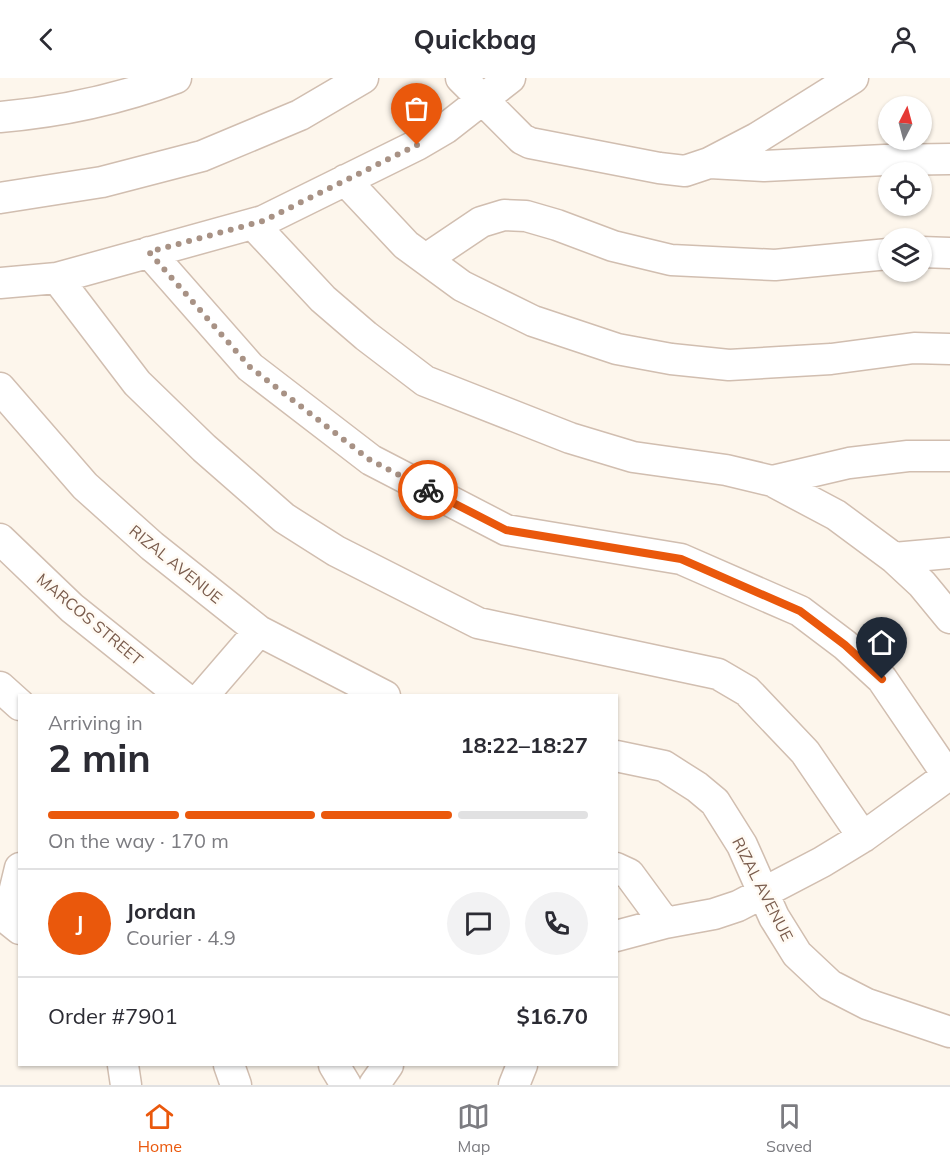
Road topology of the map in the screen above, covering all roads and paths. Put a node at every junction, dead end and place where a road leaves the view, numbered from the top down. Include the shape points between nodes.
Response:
1 (176, 78) edge
2 (363, 78) edge
3 (853, 78) edge
4 (489, 84) edge
5 (0, 117) edge
6 (950, 159) edge
7 (709, 163) junction
8 (345, 180) junction
9 (0, 198) edge
10 (253, 224) junction
11 (149, 252) junction
12 (932, 252) edge
13 (950, 253) edge
14 (878, 255) edge
15 (426, 259) junction
16 (57, 278) junction
17 (0, 283) edge
18 (950, 349) edge
19 (0, 388) edge
20 (950, 456) edge
21 (772, 481) junction
22 (0, 539) edge
23 (950, 553) edge
24 (894, 558) junction
25 (950, 618) edge
26 (259, 632) junction
27 (0, 687) edge
28 (180, 694) edge
29 (205, 694) edge
30 (381, 694) edge
31 (18, 703) edge
32 (618, 756) edge
33 (949, 775) edge
34 (863, 837) junction
35 (618, 869) edge
36 (18, 876) edge
37 (763, 893) junction
38 (10, 922) edge
39 (665, 923) junction
40 (618, 935) edge
41 (950, 1032) edge
42 (123, 1066) edge
43 (229, 1066) edge
44 (335, 1066) edge
45 (387, 1066) edge
46 (522, 1066) edge
47 (126, 1085) edge
48 (236, 1085) edge
49 (346, 1085) edge
50 (374, 1085) edge
51 (514, 1085) edge

1 - 5 street via 140,92 38,114
2 - 9 street via 300,115 202,156 102,183
3 - 7 street
4 - 7 street via 522,139 530,143 685,171
4 - 8 street via 446,128
6 - 7 street via 764,166
8 - 10 street
8 - 15 street via 406,245
10 - 11 street
10 - 21 street via 323,299 425,381 570,438 622,454
11 - 16 street
11 - 33 street via 250,367 370,460 506,530 681,559 800,611 882,679
12 - 13 street
14 - 15 street via 775,265 671,260 613,246 526,216 504,215 481,222
15 - 18 street via 462,286 533,321 617,350 729,365 831,359 914,348
16 - 17 street
16 - 34 street via 136,383 284,518 336,551 478,623 718,674 747,691 805,752
19 - 26 street, RIZAL AVENUE via 85,486
20 - 21 street via 849,463
21 - 24 street via 836,515
22 - 28 street, MARCOS STREET via 72,608
23 - 24 street
24 - 25 street
26 - 29 street
26 - 30 street, RIZAL AVENUE
27 - 31 street
32 - 37 street, RIZAL AVENUE via 664,766 716,802 742,845
33 - 34 street
34 - 37 street
35 - 39 street via 629,874
36 - 38 street
37 - 39 street via 714,914
37 - 41 street, RIZAL AVENUE via 797,954 830,985 867,1004
39 - 40 street
42 - 47 street
43 - 48 street
44 - 49 street
45 - 50 street
46 - 51 street

